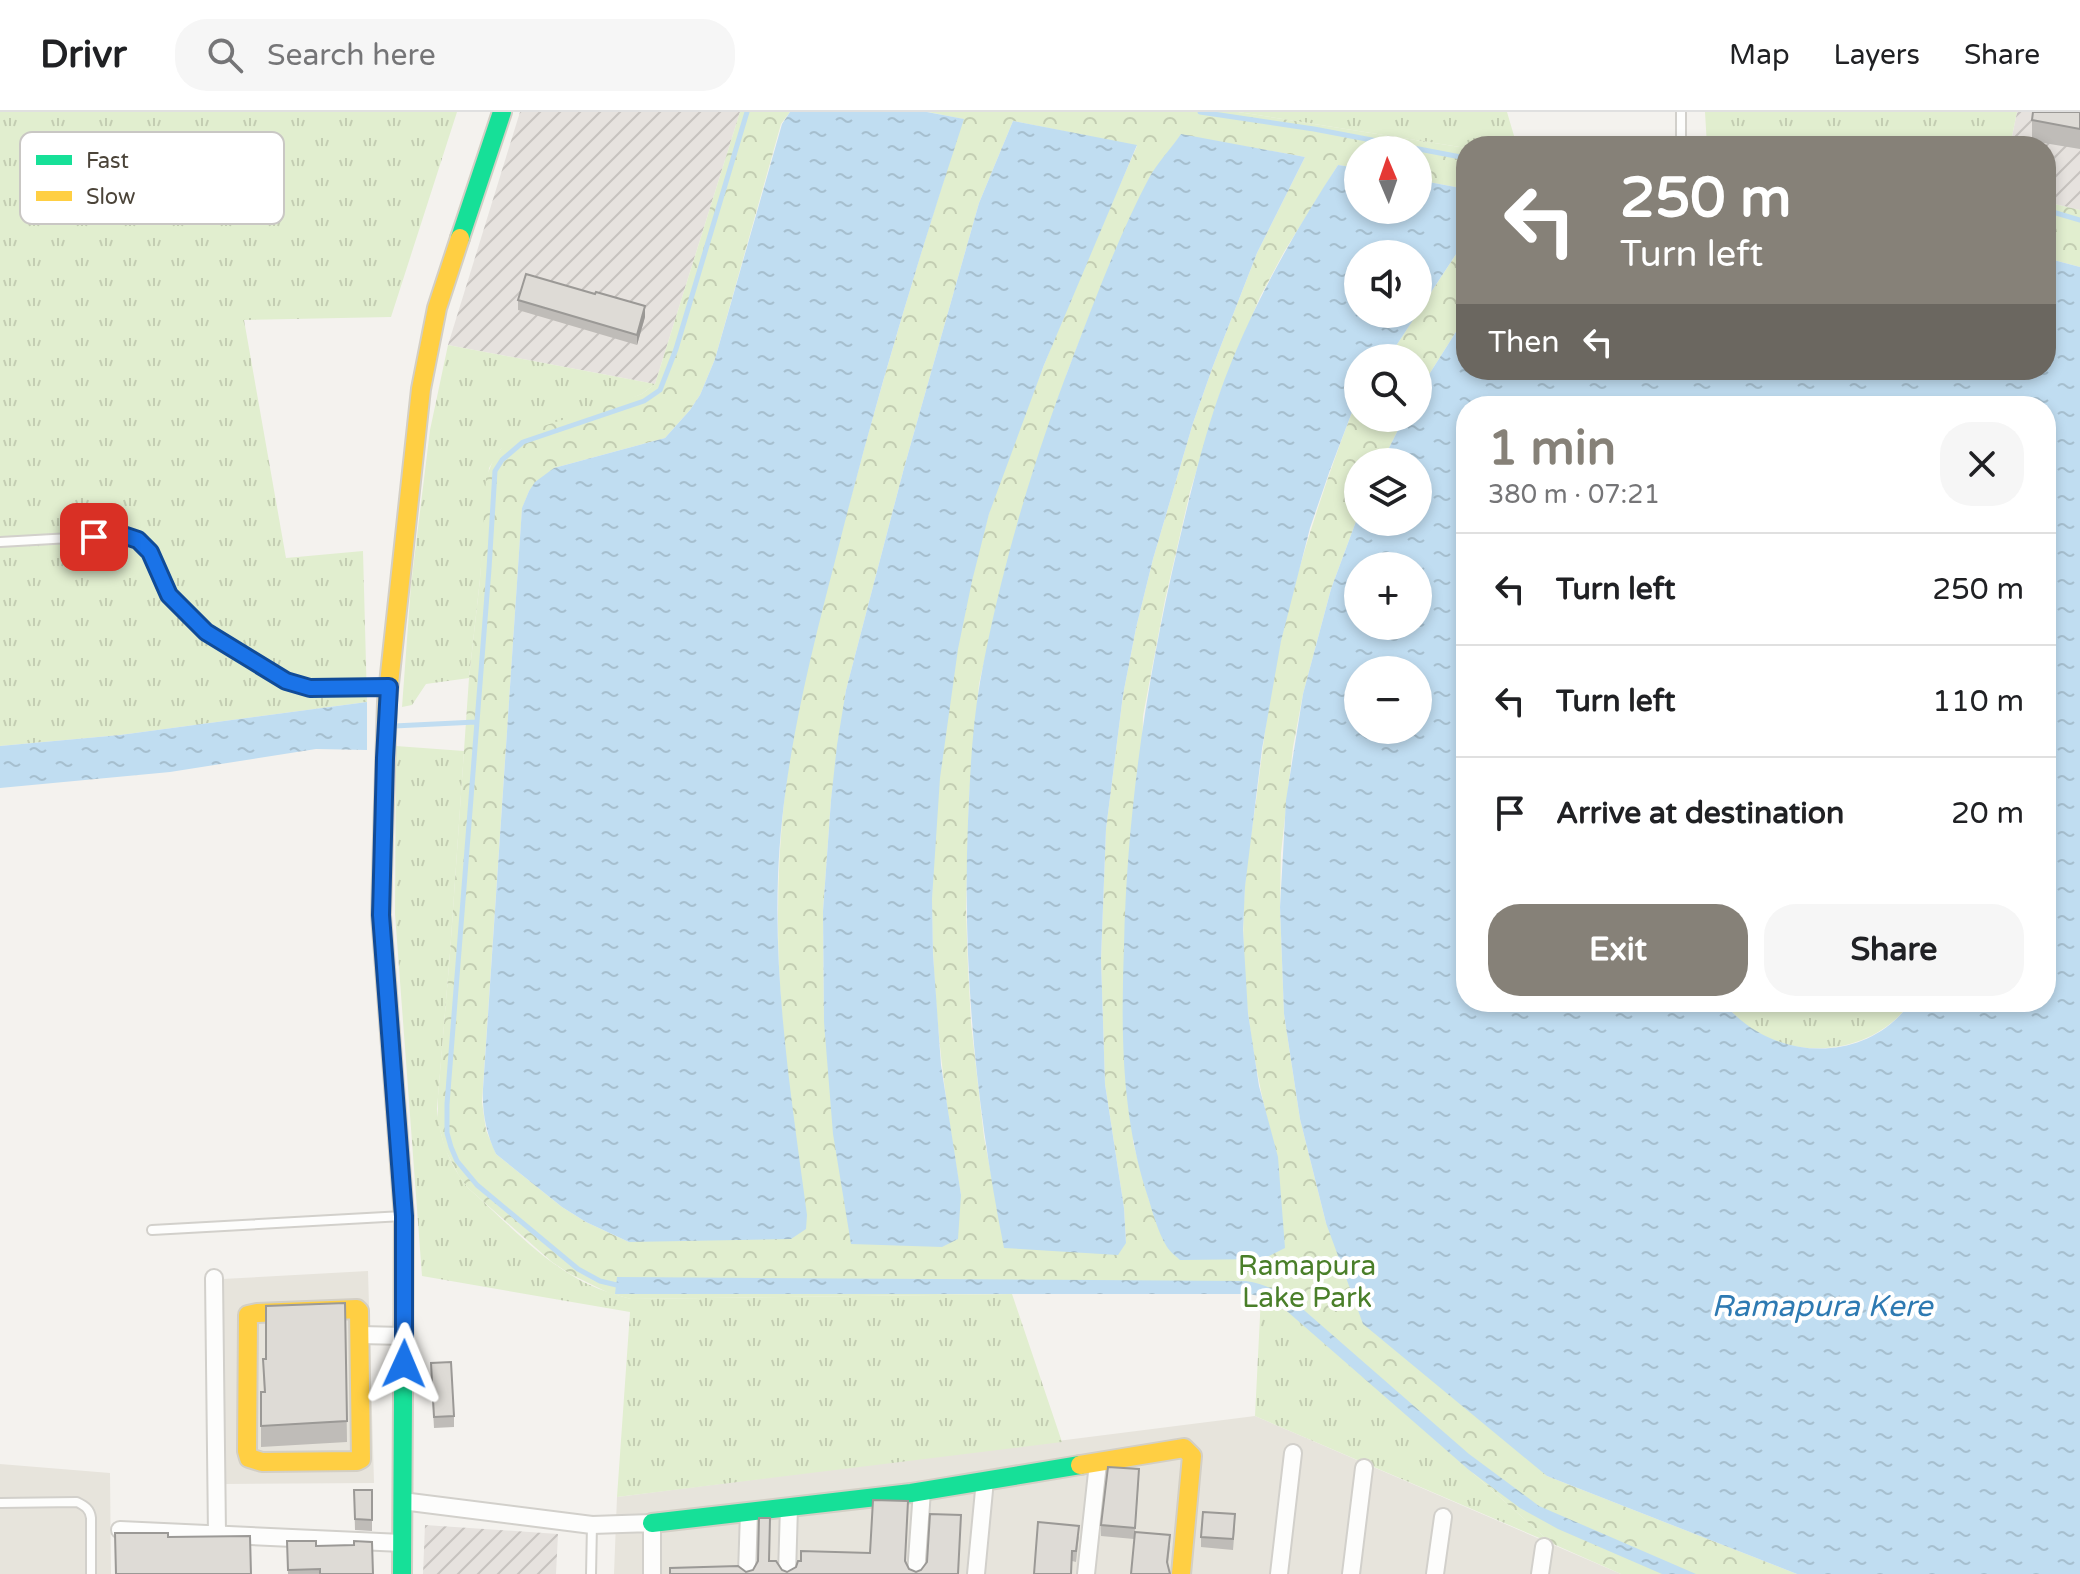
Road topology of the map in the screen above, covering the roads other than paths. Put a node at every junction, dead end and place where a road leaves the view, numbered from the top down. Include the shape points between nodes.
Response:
1 (502, 112) edge
2 (1681, 112) edge
3 (1681, 136) edge
4 (0, 542) edge
5 (388, 695) junction
6 (404, 1216) junction
7 (152, 1230) dead end
8 (214, 1278) dead end
9 (360, 1335) junction
10 (404, 1336) junction
11 (1293, 1453) dead end
12 (1098, 1463) junction
13 (1364, 1468) dead end
14 (985, 1480) junction
15 (922, 1491) junction
16 (402, 1501) junction
17 (0, 1503) edge
18 (789, 1507) junction
19 (749, 1512) junction
20 (1443, 1517) dead end
21 (652, 1523) junction
22 (592, 1525) junction
23 (120, 1530) edge
24 (217, 1534) junction
25 (402, 1543) junction
26 (1544, 1547) dead end
27 (91, 1574) edge
28 (402, 1574) edge
29 (591, 1574) edge
30 (652, 1574) edge
31 (747, 1574) edge
32 (787, 1574) edge
33 (916, 1574) edge
34 (976, 1574) edge
35 (1086, 1574) edge
36 (1181, 1574) edge
37 (1279, 1574) edge
38 (1351, 1574) edge
39 (1435, 1574) edge
40 (1540, 1574) edge

1 - 5 main road via 437,308 424,376
2 - 3 lane
4 - 5 lane via 123,535 138,540 150,552 169,595 206,632 286,681
5 - 6 main road via 381,915
6 - 7 lane
6 - 10 main road
8 - 24 street
9 - 9 main road via 357,1309 248,1315 249,1458 361,1459
9 - 10 street
10 - 16 main road
11 - 37 street
12 - 14 main road
12 - 35 street
12 - 36 main road via 1188,1450 1192,1456
13 - 38 street
14 - 15 main road
14 - 34 street
15 - 18 main road
15 - 33 street
16 - 22 street
16 - 25 main road
17 - 27 lane via 85,1506 91,1512
18 - 19 main road
18 - 32 street
19 - 21 main road
19 - 31 street
20 - 39 street
21 - 22 street
21 - 30 street
22 - 29 lane
23 - 24 street
24 - 25 street
25 - 28 main road
26 - 40 street

